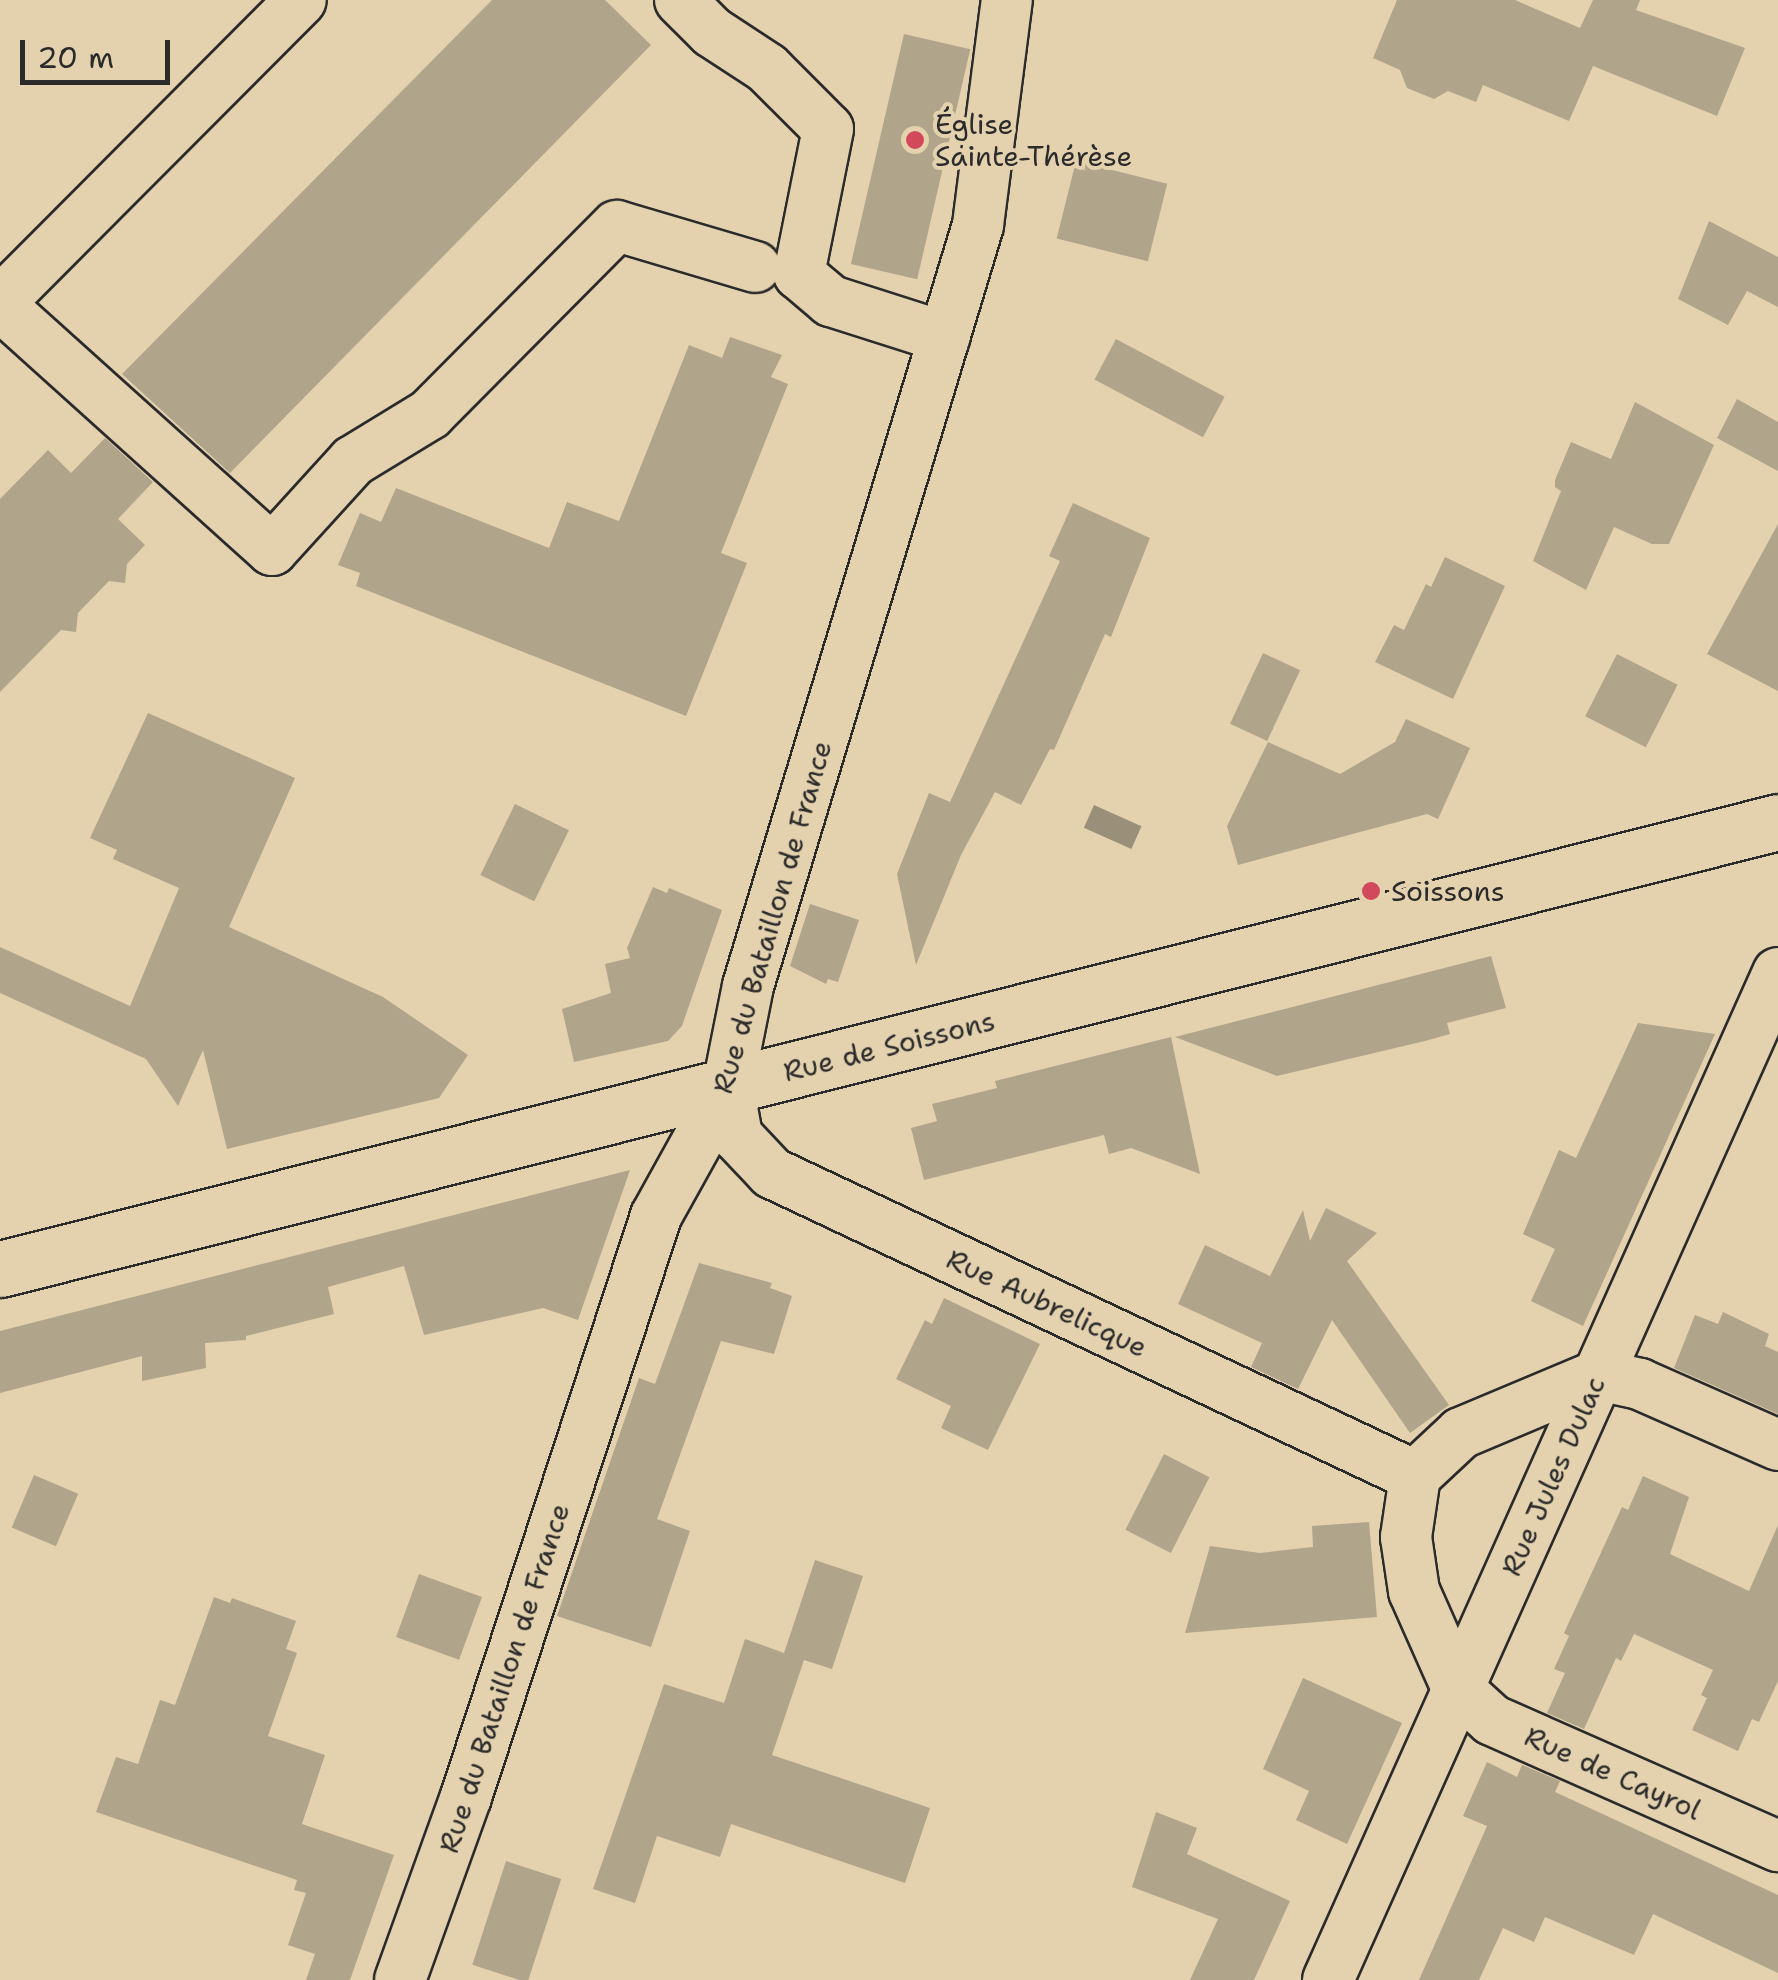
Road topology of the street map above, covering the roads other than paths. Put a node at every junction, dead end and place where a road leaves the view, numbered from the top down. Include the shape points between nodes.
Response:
1 (301, 0) edge
2 (680, 0) edge
3 (1007, 0) edge
4 (755, 267) dead end
5 (0, 303) edge
6 (944, 337) junction
7 (1778, 822) edge
8 (1778, 972) edge
9 (728, 1086) junction
10 (0, 1269) edge
11 (1599, 1375) junction
12 (1778, 1445) edge
13 (1414, 1476) junction
14 (1457, 1688) junction
15 (1778, 1846) edge
16 (400, 1980) edge
17 (1328, 1980) edge

1 - 5 street
2 - 6 street via 712,32 768,68 828,129 800,274 831,301
3 - 6 street, Rue du Bataillon de France via 978,225
4 - 5 street via 617,226 430,414 354,461 272,550
6 - 9 street, Rue du Bataillon de France via 748,986
7 - 9 main road, Rue de Soissons
8 - 11 street, Rue Jules Dulac
9 - 10 main road, Rue de Soissons
9 - 13 street, Rue Aubrelicque via 737,1136 772,1173
9 - 16 street, Rue du Bataillon de France via 656,1216
11 - 12 street via 1640,1384
11 - 13 street via 1461,1433
11 - 14 street, Rue Jules Dulac
13 - 14 street via 1406,1537 1414,1591
14 - 15 street, Rue de Cayrol via 1492,1720
14 - 17 street, Rue Jules Dulac

